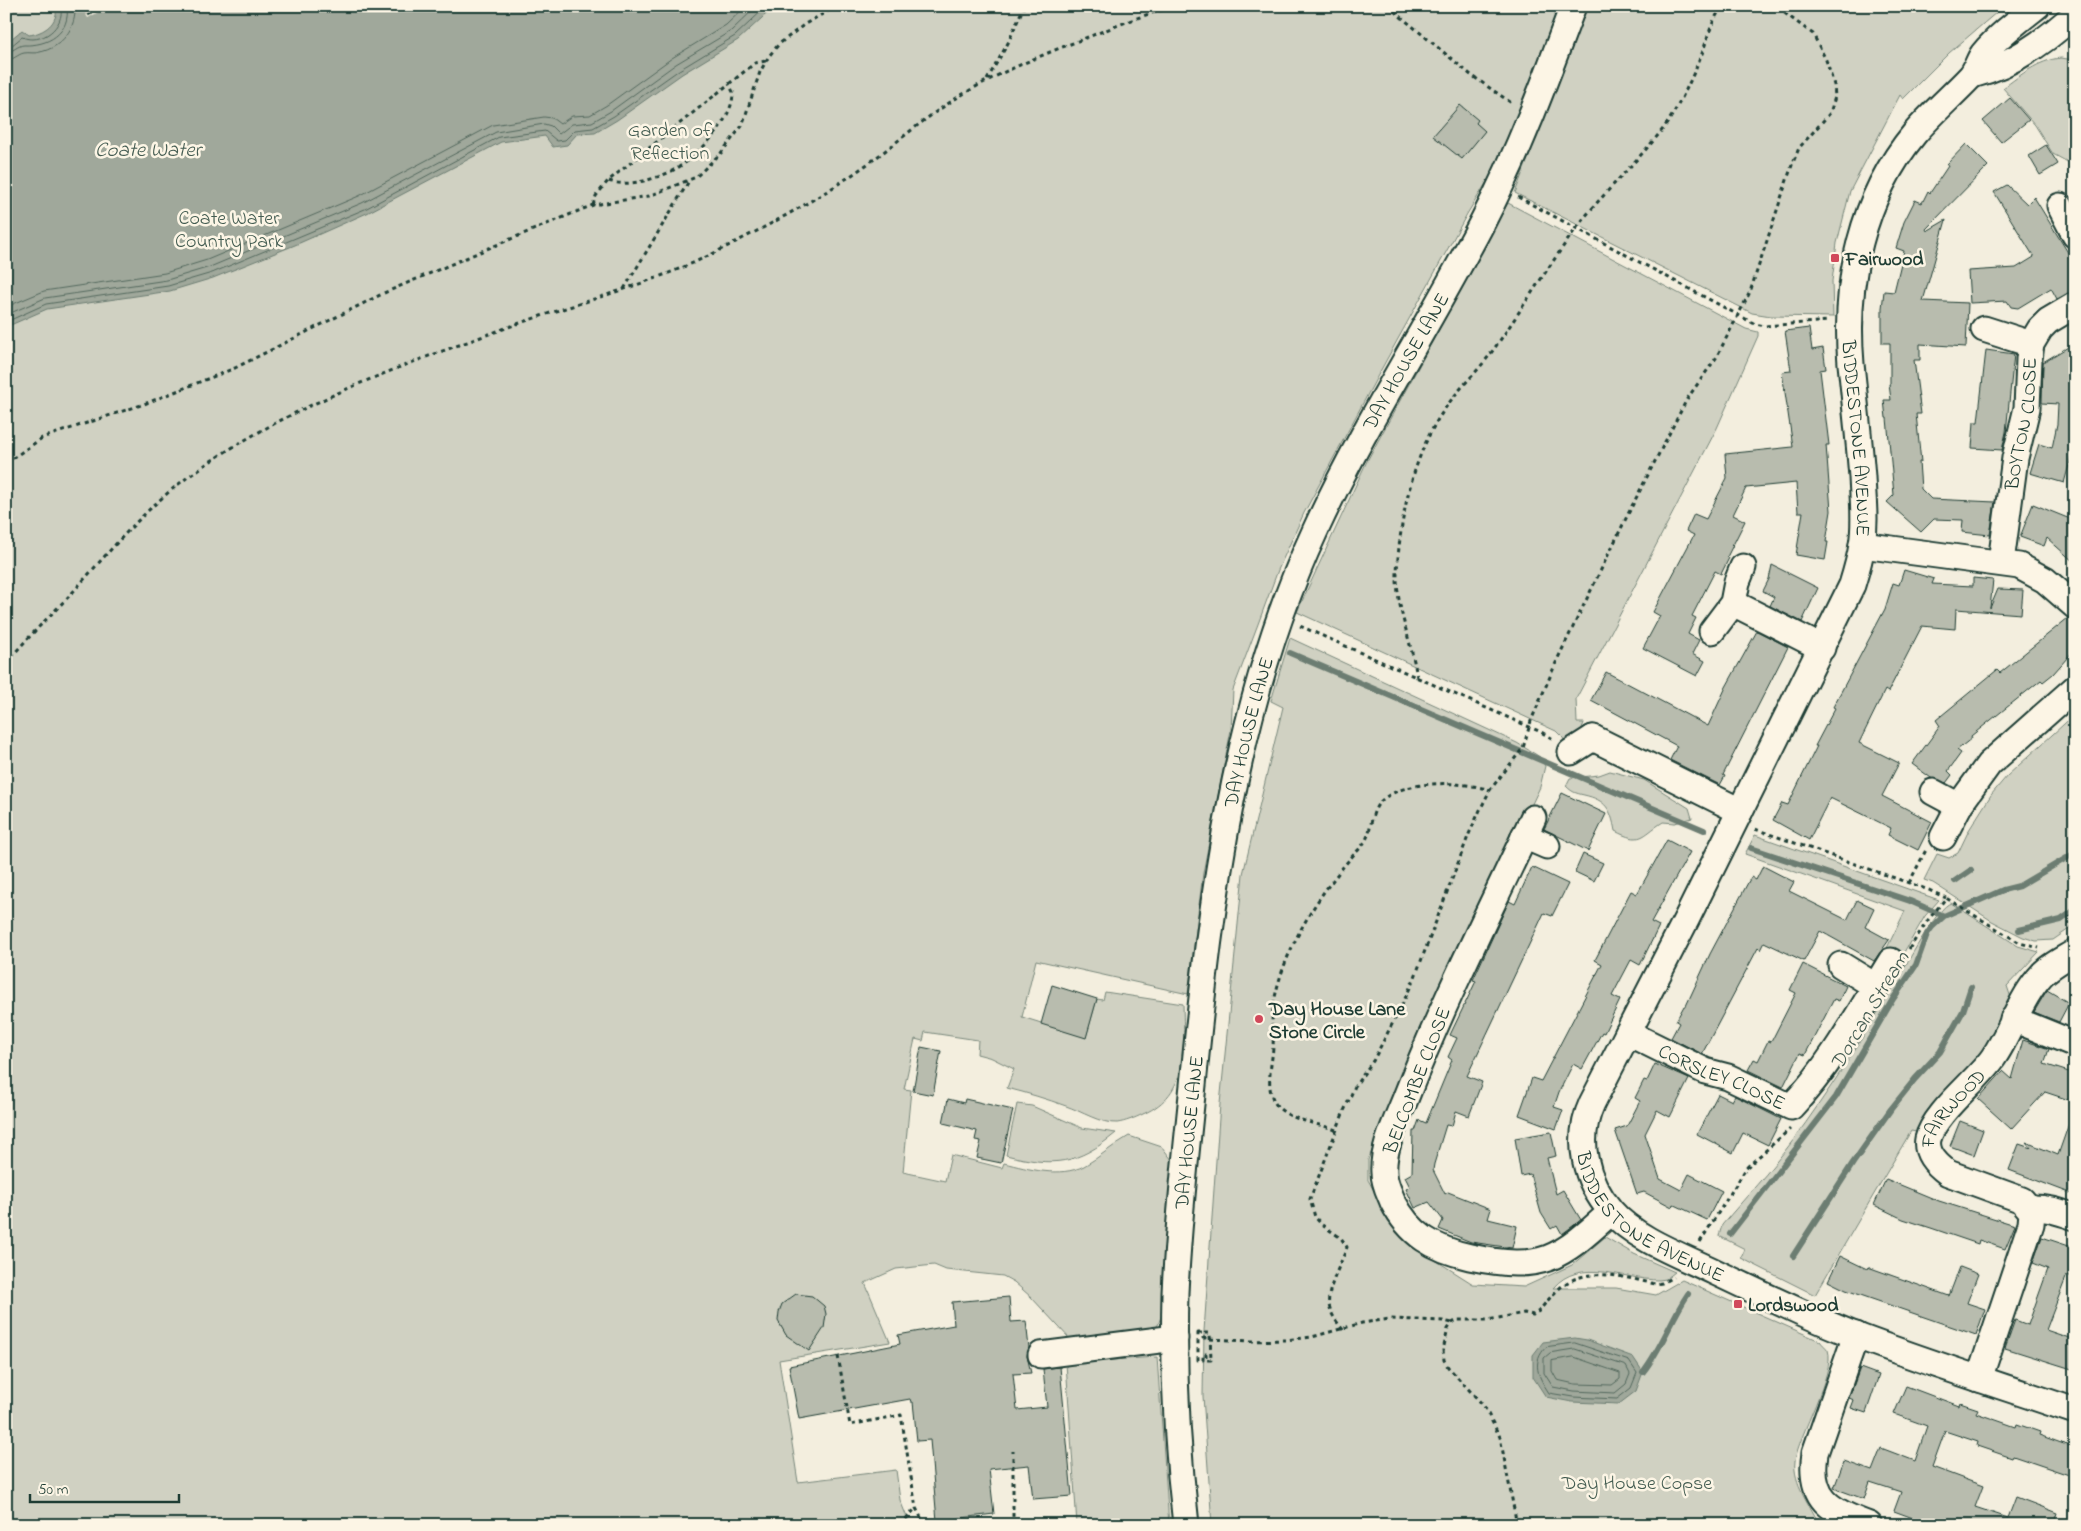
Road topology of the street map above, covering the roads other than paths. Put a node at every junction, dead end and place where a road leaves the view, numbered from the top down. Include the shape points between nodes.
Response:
1 (1573, 6) edge
2 (2037, 6) edge
3 (2075, 14) edge
4 (1972, 75) junction
5 (2060, 206) dead end
6 (2075, 234) edge
7 (2075, 305) edge
8 (1984, 328) dead end
9 (2031, 344) junction
10 (1862, 544) junction
11 (2001, 562) junction
12 (1743, 567) dead end
13 (1733, 603) junction
14 (2075, 606) edge
15 (1712, 632) dead end
16 (1822, 648) junction
17 (2075, 688) edge
18 (1566, 748) road end
19 (1932, 792) dead end
20 (1959, 806) junction
21 (1737, 816) junction
22 (1943, 837) road end
23 (1547, 846) dead end
24 (2075, 952) edge
25 (1891, 961) dead end
26 (1841, 965) dead end
27 (1875, 986) junction
28 (2013, 1019) junction
29 (1628, 1033) junction
30 (2075, 1044) edge
31 (2030, 1208) junction
32 (1612, 1212) junction
33 (2075, 1217) edge
34 (1856, 1336) junction
35 (1175, 1338) junction
36 (1041, 1355) dead end
37 (1979, 1379) junction
38 (2075, 1411) edge
39 (1186, 1525) edge
40 (1869, 1525) edge

1 - 35 street, DAY HOUSE LANE via 1500,188 1315,530 1268,650 1248,726 1213,906 1180,1215
2 - 4 street, BIDDESTONE AVENUE via 1991,45 1976,64
3 - 4 street, BIDDESTONE AVENUE via 2041,42 1996,67
4 - 10 street, BIDDESTONE AVENUE via 1938,107 1902,150 1866,220 1855,262 1850,290 1851,362 1864,516
5 - 6 street
7 - 9 street, BOYTON CLOSE via 2048,321
8 - 9 street
9 - 11 street, BOYTON CLOSE via 2027,408 2014,458
10 - 11 street
10 - 16 street, BIDDESTONE AVENUE via 1852,585
11 - 14 street via 2019,566 2045,580
12 - 13 street
13 - 15 street
13 - 16 street
16 - 21 street, BIDDESTONE AVENUE
17 - 20 street via 1989,764
18 - 21 street via 1592,731
19 - 20 street
20 - 22 street
21 - 29 street, BIDDESTONE AVENUE
23 - 32 street, BELCOMBE CLOSE via 1529,827 1432,1032 1385,1157 1384,1173 1387,1187 1406,1224 1425,1240 1462,1255 1504,1263 1530,1263 1561,1253
24 - 28 street, FAIRWOOD via 2051,966 2038,979
25 - 27 street, CORSLEY CLOSE
26 - 27 street
27 - 29 street, CORSLEY CLOSE via 1826,1066 1791,1108
28 - 30 street
28 - 31 street, FAIRWOOD via 1992,1059 1933,1127 1928,1148 1948,1173 2022,1200
29 - 32 street, BIDDESTONE AVENUE via 1592,1102 1584,1130 1589,1174 1598,1194
31 - 33 street via 2054,1210
31 - 37 street via 2032,1224
32 - 34 street, BIDDESTONE AVENUE via 1636,1232 1686,1258
34 - 37 street, BIDDESTONE AVENUE
34 - 40 street via 1812,1468 1820,1497 1832,1509
35 - 36 street
35 - 39 street, DAY HOUSE LANE via 1178,1432
37 - 38 street, BIDDESTONE AVENUE

